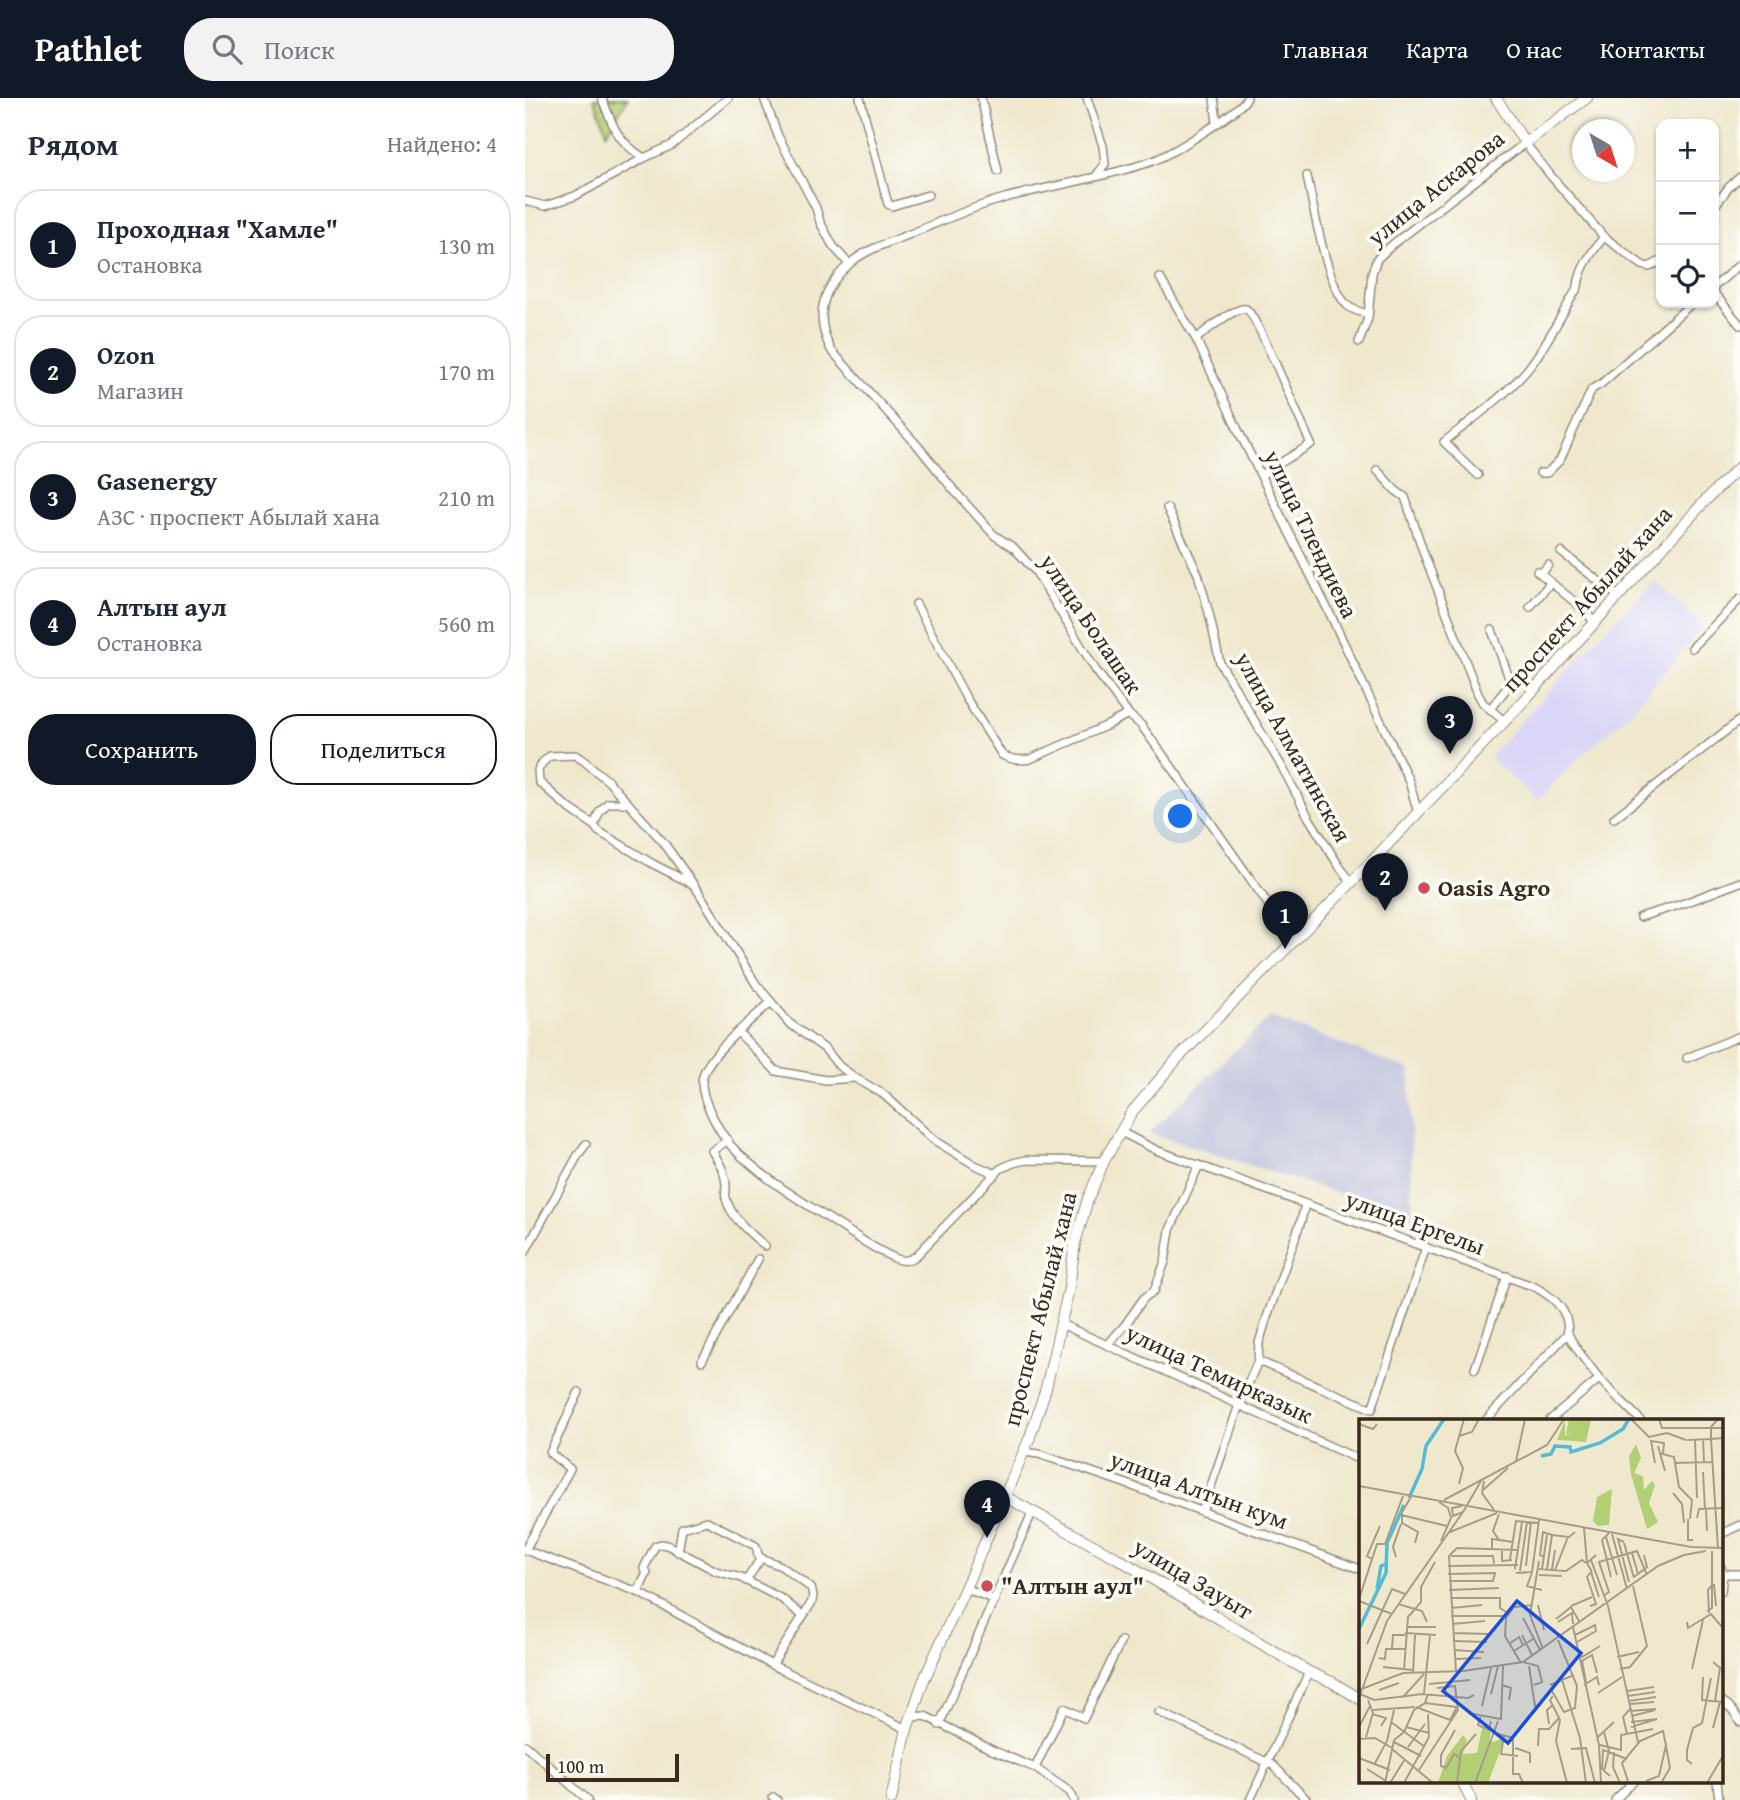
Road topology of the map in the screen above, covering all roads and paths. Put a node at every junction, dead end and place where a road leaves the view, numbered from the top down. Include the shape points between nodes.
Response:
1 (602, 98) edge
2 (728, 98) edge
3 (764, 98) edge
4 (860, 98) edge
5 (981, 98) edge
6 (1214, 98) edge
7 (1247, 98) edge
8 (1496, 98) edge
9 (1587, 98) edge
10 (1088, 99) edge
11 (1217, 122) junction
12 (1525, 143) junction
13 (644, 158) junction
14 (998, 171) dead end
15 (1307, 176) dead end
16 (1095, 177) junction
17 (1740, 177) edge
18 (928, 195) dead end
19 (1719, 200) edge
20 (527, 203) edge
21 (1604, 237) junction
22 (849, 264) junction
23 (1656, 264) edge
24 (1740, 264) edge
25 (1160, 278) dead end
26 (1719, 283) edge
27 (1719, 299) edge
28 (1686, 308) edge
29 (1368, 314) junction
30 (1740, 325) edge
31 (1196, 339) junction
32 (1359, 342) dead end
33 (1740, 466) edge
34 (1377, 470) dead end
35 (1540, 473) dead end
36 (1261, 475) junction
37 (1478, 475) dead end
38 (1167, 508) dead end
39 (1561, 552) dead end
40 (1548, 565) dead end
41 (1551, 582) junction
42 (1618, 596) junction
43 (1740, 599) edge
44 (916, 604) dead end
45 (1530, 607) dead end
46 (1595, 622) junction
47 (1492, 630) dead end
48 (1692, 648) dead end
49 (1490, 709) junction
50 (1128, 714) junction
51 (1740, 720) edge
52 (1504, 721) junction
53 (628, 803) junction
54 (1418, 813) junction
55 (1614, 818) dead end
56 (594, 825) junction
57 (1740, 882) edge
58 (1352, 883) junction
59 (694, 885) junction
60 (1640, 917) dead end
61 (1294, 941) junction
62 (771, 1002) junction
63 (738, 1032) junction
64 (1740, 1036) edge
65 (1687, 1059) dead end
66 (855, 1078) junction
67 (1121, 1132) junction
68 (727, 1140) junction
69 (586, 1144) dead end
70 (1104, 1161) junction
71 (1199, 1165) junction
72 (996, 1174) junction
73 (1305, 1204) junction
74 (765, 1246) dead end
75 (1426, 1247) junction
76 (525, 1252) edge
77 (758, 1259) dead end
78 (1507, 1276) junction
79 (1061, 1324) junction
80 (1568, 1333) junction
81 (1107, 1345) junction
82 (702, 1361) dead end
83 (1258, 1361) junction
84 (1475, 1369) dead end
85 (1599, 1379) junction
86 (579, 1392) dead end
87 (1239, 1405) junction
88 (1487, 1419) edge
89 (1552, 1419) edge
90 (1639, 1419) edge
91 (1023, 1452) junction
92 (1359, 1460) edge
93 (1004, 1496) junction
94 (1202, 1512) junction
95 (1032, 1513) junction
96 (1740, 1525) edge
97 (1723, 1533) edge
98 (525, 1550) edge
99 (678, 1552) junction
100 (761, 1558) junction
101 (1359, 1569) edge
102 (746, 1581) junction
103 (965, 1588) junction
104 (638, 1592) junction
105 (995, 1600) junction
106 (803, 1616) junction
107 (1121, 1641) dead end
108 (772, 1665) junction
109 (1309, 1672) junction
110 (1359, 1698) edge
111 (1723, 1702) edge
112 (1159, 1712) dead end
113 (911, 1717) junction
114 (1740, 1722) edge
115 (939, 1725) junction
116 (907, 1729) junction
117 (525, 1745) edge
118 (1268, 1762) junction
119 (1035, 1768) junction
120 (1463, 1783) edge
121 (1632, 1783) edge
122 (588, 1800) edge
123 (891, 1800) edge
124 (1074, 1800) edge
125 (1250, 1800) edge
126 (1307, 1800) edge
127 (1471, 1800) edge
128 (1615, 1800) edge

1 - 13 street via 616,132 628,148
2 - 13 street via 673,145
3 - 22 street via 820,222
4 - 18 street via 888,204
5 - 14 street
6 - 11 street
7 - 11 street
8 - 12 main road
9 - 12 main road, улица Аскарова
10 - 16 street via 1105,164
11 - 16 street via 1152,161
12 - 21 street
12 - 29 street, улица Аскарова via 1377,259
13 - 20 street via 575,196 545,205
15 - 29 street via 1327,264 1339,292 1347,305
16 - 22 street via 974,207
17 - 19 street
21 - 23 street via 1641,265
21 - 37 street via 1527,370 1444,442
22 - 50 street, улица Болашак via 826,293 821,310 831,350 994,535 1036,572
24 - 26 street
25 - 31 street, улица Тлендиева
27 - 30 street
28 - 35 street via 1592,389 1560,460 1547,473
29 - 32 street, улица Аскарова
31 - 36 street, улица Тлендиева
31 - 36 street via 1242,309 1251,313 1264,337 1311,444
33 - 42 main road, проспект Абылай хана
34 - 49 street via 1405,497 1478,694
36 - 54 street, улица Тлендиева via 1413,790
38 - 58 street, улица Алматинская via 1198,574 1220,663
39 - 42 street
40 - 41 street via 1539,573
41 - 45 street
41 - 46 street
42 - 46 main road, проспект Абылай хана
43 - 48 street
44 - 50 street via 1002,755 1030,759
46 - 52 main road, проспект Абылай хана
47 - 49 street via 1509,678 1507,688
49 - 52 street
50 - 61 street, улица Болашак via 1141,725
51 - 55 street
52 - 54 main road, проспект Абылай хана
53 - 56 street via 608,803
53 - 56 street via 575,755 550,756 538,770 539,782
53 - 59 street
54 - 58 main road, проспект Абылай хана
56 - 59 street
57 - 60 street
58 - 61 main road, проспект Абылай хана
59 - 62 street
61 - 67 main road, проспект Абылай хана via 1177,1059
62 - 63 street
62 - 66 street
63 - 66 street via 776,1071 825,1080
63 - 68 street via 703,1076 710,1112
64 - 65 street
66 - 72 street via 883,1094 934,1140
67 - 70 main road, проспект Абылай хана
67 - 71 street, улица Ергелы
68 - 72 street via 734,1151 785,1191 904,1261 917,1255
68 - 74 street via 712,1151 723,1168 725,1196 732,1212
69 - 76 street
70 - 72 street via 1026,1160
70 - 79 main road, проспект Абылай хана via 1075,1243
71 - 73 street, улица Ергелы
71 - 81 street via 1170,1230 1154,1291
73 - 75 street, улица Ергелы
73 - 83 street via 1259,1343
75 - 78 street, улица Ергелы
75 - 83 street via 1372,1409
77 - 82 street
78 - 80 street, улица Ергелы via 1550,1296 1562,1309
78 - 84 street
79 - 81 street, улица Темирказык
79 - 91 main road, проспект Абылай хана via 1046,1388
80 - 85 street, улица Ергелы
80 - 88 street
81 - 87 street, улица Темирказык
83 - 87 street
85 - 89 street
85 - 90 street, улица Ергелы
86 - 98 street via 550,1453 570,1469
87 - 92 street, улица Темирказык
87 - 94 street
91 - 93 main road, проспект Абылай хана
91 - 94 street, улица Алтын кум
93 - 95 main road, улица Зауыт
93 - 103 main road, проспект Абылай хана
94 - 101 street, улица Алтын кум
95 - 105 street
95 - 109 main road, улица Зауыт
96 - 97 street
98 - 104 street
99 - 100 street via 682,1528 707,1521 756,1546
99 - 102 street
99 - 104 street via 667,1545 655,1546
100 - 102 street
100 - 106 street via 811,1588 812,1602
102 - 106 street
103 - 105 street
103 - 113 main road, проспект Абылай хана
104 - 108 street
105 - 115 street
106 - 108 street
107 - 119 street via 1084,1718 1064,1708
108 - 116 street
109 - 110 main road, улица Зауыт
109 - 118 street
111 - 114 street
112 - 118 street
113 - 115 street via 925,1716
113 - 116 main road, проспект Абылай хана
115 - 119 street
116 - 123 main road, проспект Абылай хана
117 - 122 street
118 - 125 street
118 - 126 street
119 - 124 street via 1070,1792
120 - 127 main road
121 - 128 street

